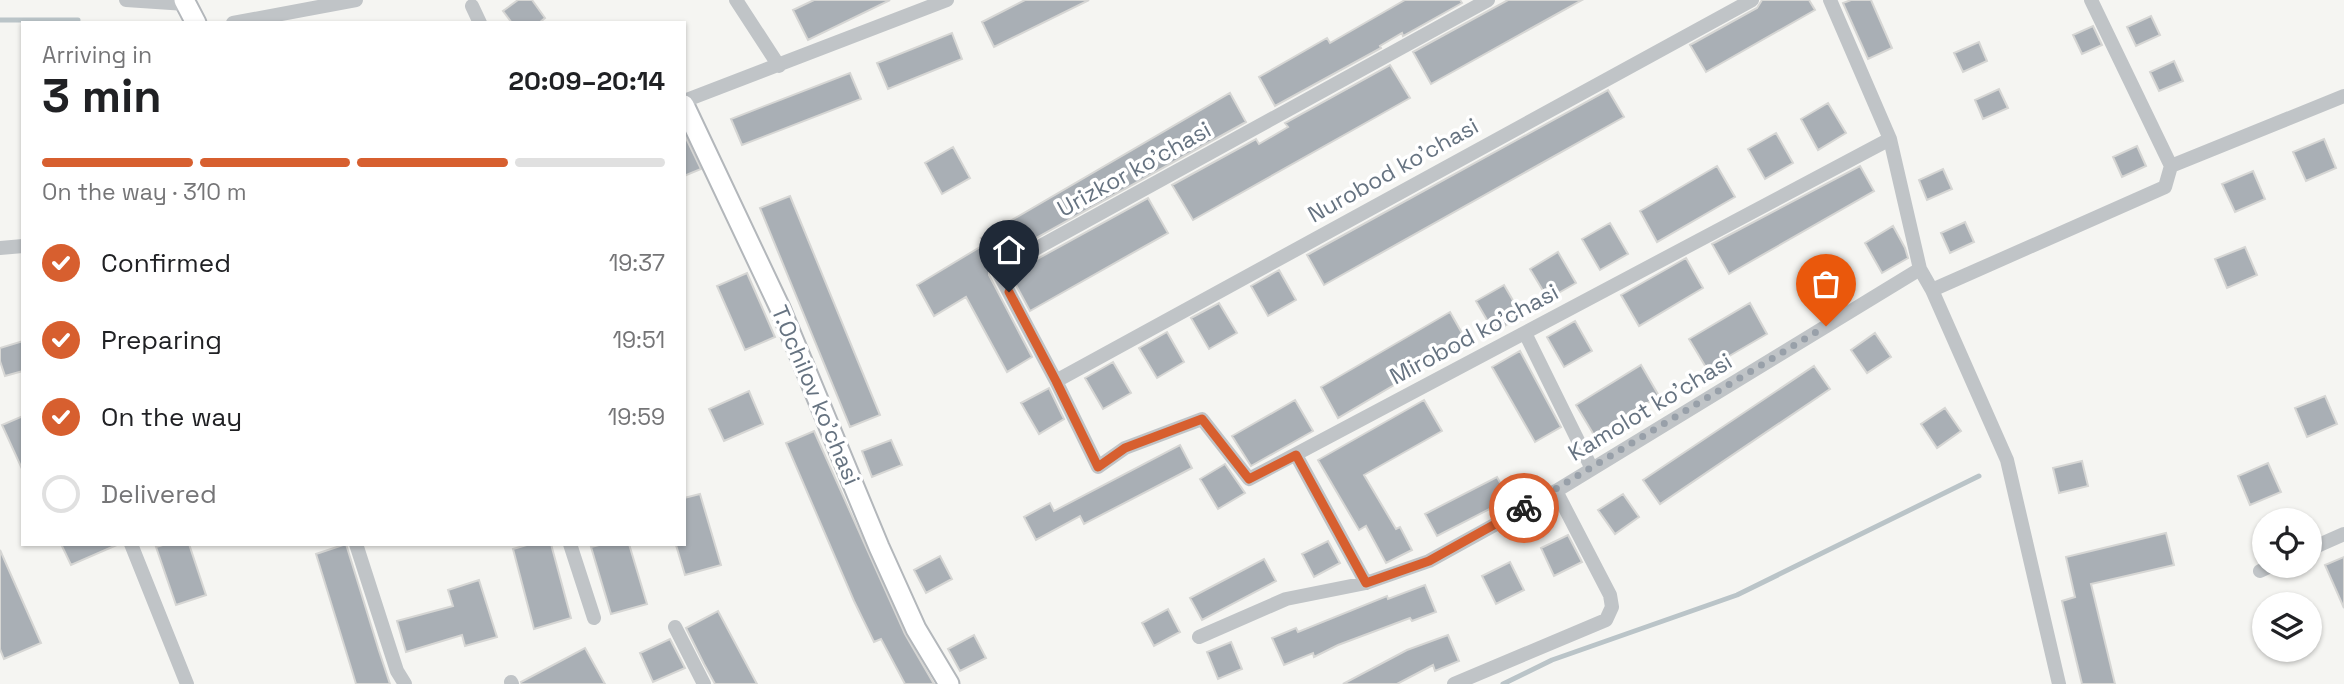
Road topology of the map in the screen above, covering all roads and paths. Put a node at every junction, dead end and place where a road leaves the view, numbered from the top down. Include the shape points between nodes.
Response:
1 (126, 0) edge
2 (356, 0) edge
3 (736, 0) edge
4 (947, 0) edge
5 (1488, 0) edge
6 (1752, 0) edge
7 (1830, 0) edge
8 (2091, 0) edge
9 (185, 2) edge
10 (472, 6) dead end
11 (195, 21) edge
12 (244, 21) edge
13 (479, 21) edge
14 (779, 66) junction
15 (2344, 96) edge
16 (686, 102) edge
17 (686, 107) edge
18 (1890, 139) junction
19 (2171, 166) junction
20 (21, 246) edge
21 (0, 248) edge
22 (1920, 269) junction
23 (1933, 290) junction
24 (1525, 333) junction
25 (1056, 381) junction
26 (1296, 455) junction
27 (1098, 467) joint
28 (1592, 469) junction
29 (1556, 491) junction
30 (2344, 534) edge
31 (2322, 544) edge
32 (132, 546) edge
33 (357, 546) edge
34 (571, 546) edge
35 (1366, 583) junction
36 (594, 618) dead end
37 (675, 627) dead end
38 (1199, 637) dead end
39 (187, 684) edge
40 (405, 684) edge
41 (704, 684) edge
42 (949, 684) edge
43 (1454, 684) edge
44 (2059, 684) edge

1 - 9 street
2 - 12 street
3 - 14 street
4 - 14 street
5 - 25 street, Urizkor ko'chasi via 997,270
6 - 25 street, Nurobod ko'chasi
7 - 18 street
8 - 19 street
9 - 11 main road
10 - 13 street
14 - 16 street
15 - 19 street
17 - 42 main road, T.Ochilov ko'chasi via 780,308 878,547 916,629
18 - 22 street
18 - 24 street, Mirobod ko'chasi
19 - 23 street via 2165,187
20 - 21 street
22 - 23 street
22 - 28 street, Kamolot ko'chasi
23 - 44 street via 2007,460
24 - 26 street, Mirobod ko'chasi
24 - 28 street
25 - 27 street, Urizkor ko'chasi
26 - 27 street, Mirobod ko'chasi via 1249,479 1202,419 1125,448
26 - 35 street
28 - 29 street, Kamolot ko'chasi
29 - 35 street, Kamolot ko'chasi via 1429,561
29 - 43 street via 1609,594 1612,607 1606,620
30 - 31 street
32 - 39 street
33 - 40 street
34 - 36 street
35 - 38 street, Kamolot ko'chasi via 1286,600
37 - 41 street

